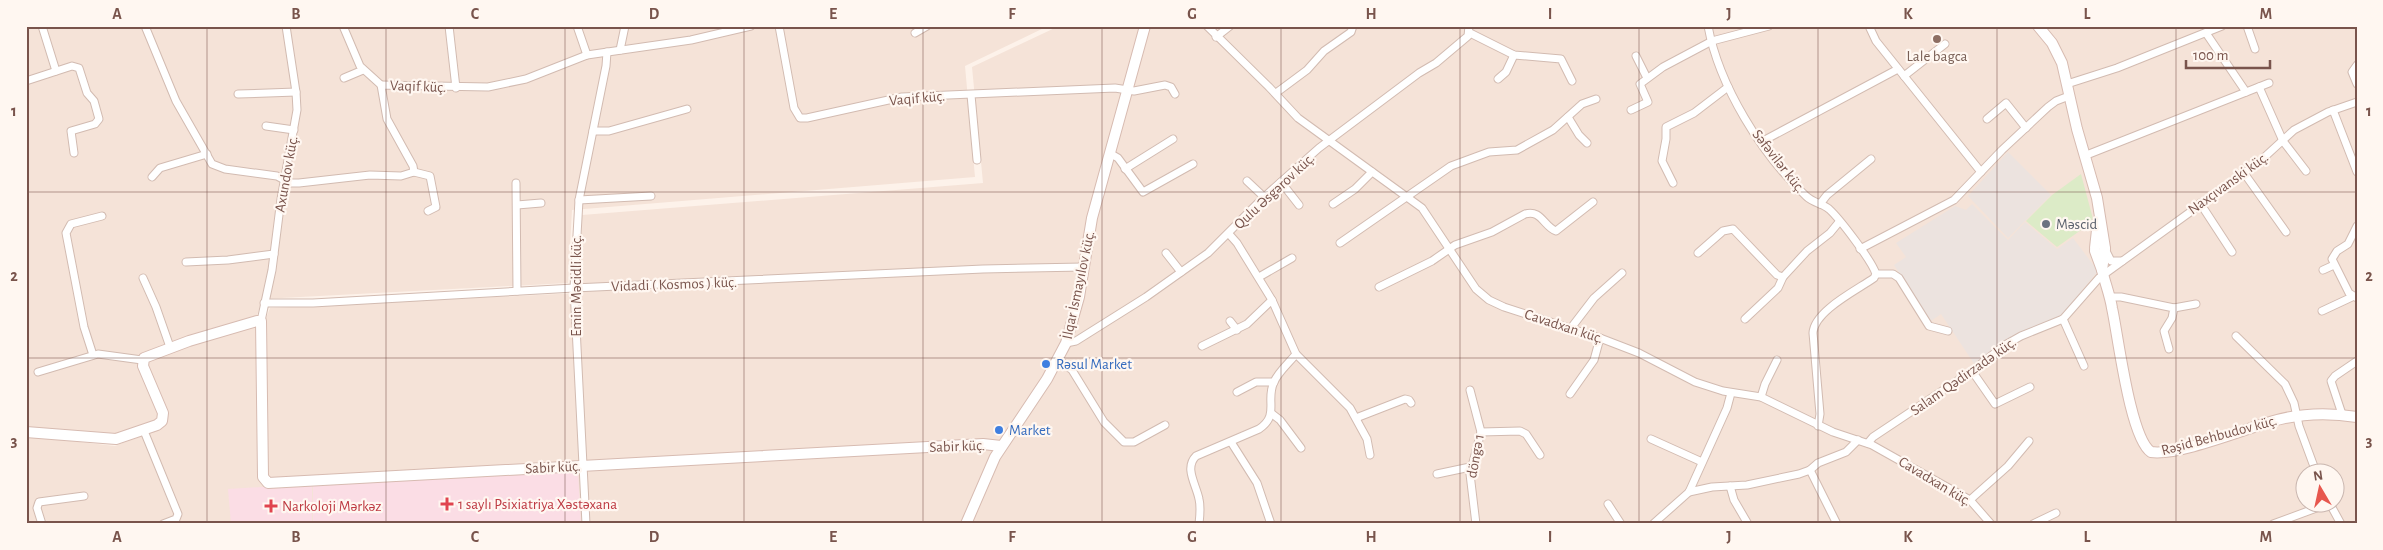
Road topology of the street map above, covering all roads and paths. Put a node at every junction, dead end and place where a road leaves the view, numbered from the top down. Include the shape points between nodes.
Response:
1 (42, 26) edge
2 (144, 26) edge
3 (286, 26) edge
4 (343, 26) edge
5 (449, 26) edge
6 (577, 26) edge
7 (625, 26) edge
8 (752, 26) edge
9 (779, 26) edge
10 (927, 26) edge
11 (1146, 26) edge
12 (1207, 26) edge
13 (1230, 26) edge
14 (1353, 26) edge
15 (1708, 26) edge
16 (1769, 26) edge
17 (1869, 26) edge
18 (2038, 26) edge
19 (2222, 26) edge
20 (2247, 26) edge
21 (1470, 29) edge
22 (915, 32) dead end
23 (2206, 33) junction
24 (1216, 36) junction
25 (1712, 41) junction
26 (1944, 44) dead end
27 (2255, 49) dead end
28 (620, 50) junction
29 (607, 52) junction
30 (587, 55) junction
31 (1514, 55) junction
32 (1636, 56) dead end
33 (2357, 65) edge
34 (1898, 69) junction
35 (363, 70) junction
36 (56, 71) junction
37 (1904, 76) junction
38 (344, 78) dead end
39 (1647, 78) junction
40 (1498, 79) dead end
41 (26, 81) edge
42 (1572, 81) dead end
43 (2269, 83) dead end
44 (2067, 84) junction
45 (2357, 84) edge
46 (381, 85) junction
47 (1728, 87) junction
48 (2258, 87) junction
49 (456, 88) junction
50 (1129, 90) junction
51 (296, 92) junction
52 (2246, 92) junction
53 (1276, 93) junction
54 (238, 94) dead end
55 (1175, 94) dead end
56 (971, 95) junction
57 (2070, 96) junction
58 (1596, 100) dead end
59 (2357, 102) edge
60 (688, 109) dead end
61 (1631, 110) dead end
62 (2333, 110) junction
63 (1568, 117) junction
64 (1987, 119) dead end
65 (266, 126) dead end
66 (2026, 128) junction
67 (294, 130) junction
68 (593, 131) junction
69 (1174, 139) dead end
70 (1329, 140) junction
71 (2283, 141) junction
72 (1761, 142) junction
73 (1587, 143) dead end
74 (74, 153) dead end
75 (206, 154) junction
76 (1111, 154) junction
77 (2084, 156) junction
78 (1871, 159) dead end
79 (977, 160) dead end
80 (1193, 164) dead end
81 (1124, 169) junction
82 (2306, 171) dead end
83 (414, 172) junction
84 (1372, 172) junction
85 (1981, 172) junction
86 (2357, 172) edge
87 (2244, 173) junction
88 (152, 177) dead end
89 (285, 180) junction
90 (1247, 181) dead end
91 (1281, 182) junction
92 (516, 183) dead end
93 (1673, 183) dead end
94 (651, 196) dead end
95 (1406, 196) junction
96 (1264, 197) junction
97 (579, 200) junction
98 (1593, 202) dead end
99 (541, 203) dead end
100 (2200, 203) junction
101 (1333, 204) dead end
102 (1820, 204) junction
103 (517, 205) junction
104 (1299, 205) dead end
105 (428, 211) dead end
106 (102, 216) dead end
107 (1839, 222) junction
108 (2357, 226) edge
109 (2286, 232) dead end
110 (1229, 234) junction
111 (1340, 243) dead end
112 (1450, 248) junction
113 (2100, 249) junction
114 (1860, 250) junction
115 (1698, 252) dead end
116 (2232, 252) dead end
117 (1166, 253) dead end
118 (274, 254) junction
119 (1292, 258) dead end
120 (2124, 260) junction
121 (186, 262) dead end
122 (2334, 265) junction
123 (1083, 267) junction
124 (2323, 270) dead end
125 (1180, 272) junction
126 (2103, 272) junction
127 (1622, 273) dead end
128 (1876, 274) junction
129 (1259, 277) junction
130 (1783, 277) junction
131 (142, 278) dead end
132 (1379, 287) dead end
133 (574, 288) junction
134 (517, 291) junction
135 (2110, 297) junction
136 (2354, 297) edge
137 (1272, 300) junction
138 (264, 303) junction
139 (2196, 304) dead end
140 (2174, 308) junction
141 (2322, 311) dead end
142 (1745, 319) dead end
143 (2063, 319) junction
144 (1230, 320) dead end
145 (261, 321) junction
146 (1571, 328) junction
147 (1237, 330) junction
148 (1948, 331) dead end
149 (2236, 336) dead end
150 (1600, 338) junction
151 (1066, 343) junction
152 (1202, 346) dead end
153 (170, 347) junction
154 (2169, 349) dead end
155 (1296, 354) junction
156 (93, 355) junction
157 (142, 360) junction
158 (1058, 360) junction
159 (1777, 360) dead end
160 (2357, 361) edge
161 (2084, 366) dead end
162 (1972, 371) junction
163 (38, 372) dead end
164 (1274, 382) junction
165 (2030, 387) dead end
166 (1470, 390) dead end
167 (1237, 392) dead end
168 (1731, 393) junction
169 (1570, 394) dead end
170 (1761, 398) junction
171 (1411, 403) dead end
172 (1271, 413) junction
173 (2342, 414) junction
174 (2297, 416) junction
175 (2357, 417) edge
176 (1356, 418) junction
177 (1165, 425) dead end
178 (1818, 426) junction
179 (144, 431) junction
180 (26, 432) edge
181 (1481, 432) junction
182 (1651, 439) dead end
183 (1858, 440) junction
184 (2029, 441) dead end
185 (1231, 442) junction
186 (1868, 443) junction
187 (1001, 446) junction
188 (1301, 448) dead end
189 (1370, 455) dead end
190 (1540, 455) dead end
191 (1702, 462) junction
192 (2313, 462) edge
193 (582, 466) junction
194 (1470, 467) junction
195 (1810, 470) junction
196 (1437, 474) dead end
197 (1730, 486) junction
198 (1689, 492) junction
199 (84, 496) dead end
200 (1970, 500) junction
201 (1608, 504) dead end
202 (2306, 512) edge
203 (2335, 512) edge
204 (2056, 513) dead end
205 (40, 523) edge
206 (163, 524) edge
207 (586, 524) edge
208 (966, 524) edge
209 (1199, 524) edge
210 (1271, 524) edge
211 (1476, 524) edge
212 (1621, 524) edge
213 (1653, 524) edge
214 (1748, 524) edge
215 (1837, 524) edge
216 (1991, 524) edge
217 (2033, 524) edge
218 (2273, 524) edge
219 (2341, 524) edge

1 - 36 street
2 - 75 street via 176,101
3 - 51 street, Axundov küç.
4 - 35 street
5 - 49 street
6 - 30 street
7 - 28 street
8 - 28 street, Vaqif küç. via 700,38
9 - 56 street, Vaqif küç. via 794,108 800,118 902,97
10 - 22 street
11 - 50 street, İlqar İsmayılov küç.
12 - 24 street, Cavadxan küç.
13 - 24 street
14 - 53 street via 1351,32
15 - 25 street, Səfəvilər küç.
16 - 25 street
17 - 34 street via 1876,41
18 - 44 street via 2060,56
19 - 23 street
20 - 27 street
21 - 31 street
21 - 70 street, Qulu Əsgərov küç. via 1436,63
23 - 44 street
23 - 52 street
24 - 53 street, Cavadxan küç.
25 - 39 street
25 - 47 street, Səfəvilər küç.
26 - 37 street
28 - 29 street, Vaqif küç.
29 - 30 street, Vaqif küç.
29 - 68 street, Emin Məcidli küç.
30 - 49 street, Vaqif küç. via 526,80 488,87
31 - 40 street via 1506,72
31 - 42 street via 1561,59
32 - 39 street
33 - 45 street via 2352,72
34 - 37 street
34 - 72 street
35 - 38 street
35 - 46 street
36 - 41 street
36 - 74 street via 72,66 79,68 86,93 94,101 99,119 95,124 71,131
37 - 85 street
39 - 61 street via 1640,84 1648,102
43 - 48 street
44 - 57 street
46 - 49 street, Vaqif küç.
46 - 83 street, Vaqif küç. via 387,119
47 - 72 street, Səfəvilər küç.
47 - 93 street via 1694,113 1666,127 1662,161
48 - 52 street
48 - 71 street
50 - 55 street, Vaqif küç. via 1141,91 1168,85
50 - 56 street, Vaqif küç.
50 - 76 street, İlqar İsmayılov küç.
51 - 54 street
51 - 67 street, Axundov küç.
52 - 77 street
53 - 70 street, Cavadxan küç. via 1298,118
56 - 79 street
57 - 66 street via 2056,101
57 - 77 street
58 - 63 street via 1582,104
59 - 62 street, Naxçıvanski küç.
60 - 68 street via 609,132
62 - 71 street, Naxçıvanski küç. via 2299,126
62 - 86 street
63 - 73 street
63 - 95 street via 1517,150 1488,152 1451,166
64 - 66 street via 2006,103
65 - 67 street
66 - 85 street
67 - 89 street, Axundov küç.
68 - 97 street, Emin Məcidli küç.
69 - 81 street
70 - 84 street, Cavadxan küç.
70 - 91 street, Qulu Əsgərov küç.
71 - 82 street
71 - 87 street, Naxçıvanski küç.
72 - 102 street, Səfəvilər küç. via 1804,194
75 - 88 street via 160,168
75 - 89 street via 217,166
76 - 81 street via 1118,158
76 - 123 street, İlqar İsmayılov küç. via 1090,225
77 - 113 street, Rəşid Behbudov küç. via 2099,210
78 - 102 street
80 - 81 street via 1145,192
83 - 89 street via 401,176 307,183
83 - 105 street via 431,178 436,207
84 - 95 street, Cavadxan küç.
84 - 101 street
85 - 114 street via 1942,208 1897,228
87 - 100 street, Naxçıvanski küç.
87 - 109 street
89 - 118 street, Axundov küç.
90 - 96 street
91 - 96 street, Qulu Əsgərov küç.
91 - 104 street
92 - 103 street
94 - 97 street
95 - 111 street
95 - 112 street, Cavadxan küç. via 1428,215
96 - 110 street, Qulu Əsgərov küç.
97 - 133 street, Emin Məcidli küç.
98 - 112 street via 1556,231 1537,214 1530,212 1492,232
99 - 103 street
100 - 116 street
100 - 120 street, Naxçıvanski küç.
102 - 107 street, Səfəvilər küç. via 1829,209
103 - 134 street
106 - 156 street via 71,224 66,233 84,327
107 - 114 street, Səfəvilər küç.
107 - 130 street
108 - 122 street via 2348,244 2334,253
110 - 125 street, Qulu Əsgərov küç.
110 - 129 street
112 - 132 street via 1432,261
112 - 146 street, Cavadxan küç. via 1471,282 1489,300
113 - 120 street via 2111,261
113 - 126 street, Rəşid Behbudov küç.
114 - 128 street, Səfəvilər küç.
115 - 130 street via 1723,231 1733,229 1776,275
117 - 125 street
118 - 121 street
118 - 138 street, Axundov küç.
119 - 129 street
120 - 126 street, Naxçıvanski küç.
122 - 124 street
122 - 136 street
123 - 133 street, Vidadi ( Kosmos ) küç. via 983,268
123 - 151 street, İlqar İsmayılov küç.
125 - 151 street, Qulu Əsgərov küç. via 1076,341
126 - 135 street, Rəşid Behbudov küç.
126 - 143 street, Salam Qədirzadə küç.
127 - 146 street via 1594,298
128 - 148 street via 1893,274 1899,278 1929,326
128 - 178 street via 1830,308 1814,325
129 - 137 street
130 - 142 street via 1778,288
131 - 153 street
133 - 134 street, Vidadi ( Kosmos ) küç.
133 - 193 street, Emin Məcidli küç.
134 - 138 street, Vidadi ( Kosmos ) küç.
135 - 140 street
135 - 174 street, Rəşid Behbudov küç. via 2128,392 2144,444 2151,452 2198,444
136 - 141 street
137 - 147 street
137 - 155 street
138 - 145 street, Axundov küç.
139 - 140 street
140 - 154 street via 2164,331
143 - 161 street
143 - 162 street, Salam Qədirzadə küç. via 2013,340
144 - 147 street
145 - 153 street
145 - 193 street, Sabir küç. via 263,477 268,483
146 - 150 street, Cavadxan küç.
147 - 152 street
149 - 174 street via 2285,384
150 - 168 street, Cavadxan küç. via 1652,359 1688,380
150 - 169 street via 1594,360
151 - 158 street, İlqar İsmayılov küç.
153 - 157 street
155 - 164 street
155 - 176 street via 1347,404
156 - 157 street
156 - 163 street
157 - 179 street via 164,417 160,423
158 - 177 street via 1072,370 1104,422 1124,442 1134,442
158 - 187 street, İlqar İsmayılov küç.
159 - 170 street
160 - 173 street via 2331,381
162 - 165 street via 1995,404
162 - 186 street, Salam Qədirzadə küç.
164 - 167 street via 1256,382
164 - 172 street
166 - 181 street, döngə 1
168 - 170 street, Cavadxan küç.
168 - 191 street
170 - 178 street, Cavadxan küç.
171 - 176 street via 1405,399
172 - 185 street via 1264,426
172 - 188 street
173 - 174 street, Rəşid Behbudov küç.
173 - 175 street, Rəşid Behbudov küç.
174 - 192 street
176 - 189 street via 1367,439
178 - 183 street, Cavadxan küç.
179 - 180 street via 110,440
179 - 206 street via 178,514 176,519
181 - 190 street via 1520,431 1526,434
181 - 194 street, döngə 1
182 - 191 street
183 - 186 street, Cavadxan küç.
183 - 195 street via 1846,452 1818,463
184 - 200 street via 2008,466
185 - 209 street via 1196,456 1190,465 1201,507
185 - 210 street via 1257,483
186 - 200 street, Cavadxan küç.
187 - 193 street, Sabir küç. via 983,444
187 - 208 street, İlqar İsmayılov küç.
191 - 198 street
193 - 207 street, Emin Məcidli küç.
194 - 196 street
194 - 211 street, döngə 1
195 - 197 street via 1754,484
195 - 215 street
197 - 198 street
197 - 214 street
198 - 213 street
199 - 205 street via 38,502
200 - 216 street, Cavadxan küç.
201 - 212 street
202 - 218 street
203 - 219 street
204 - 217 street

